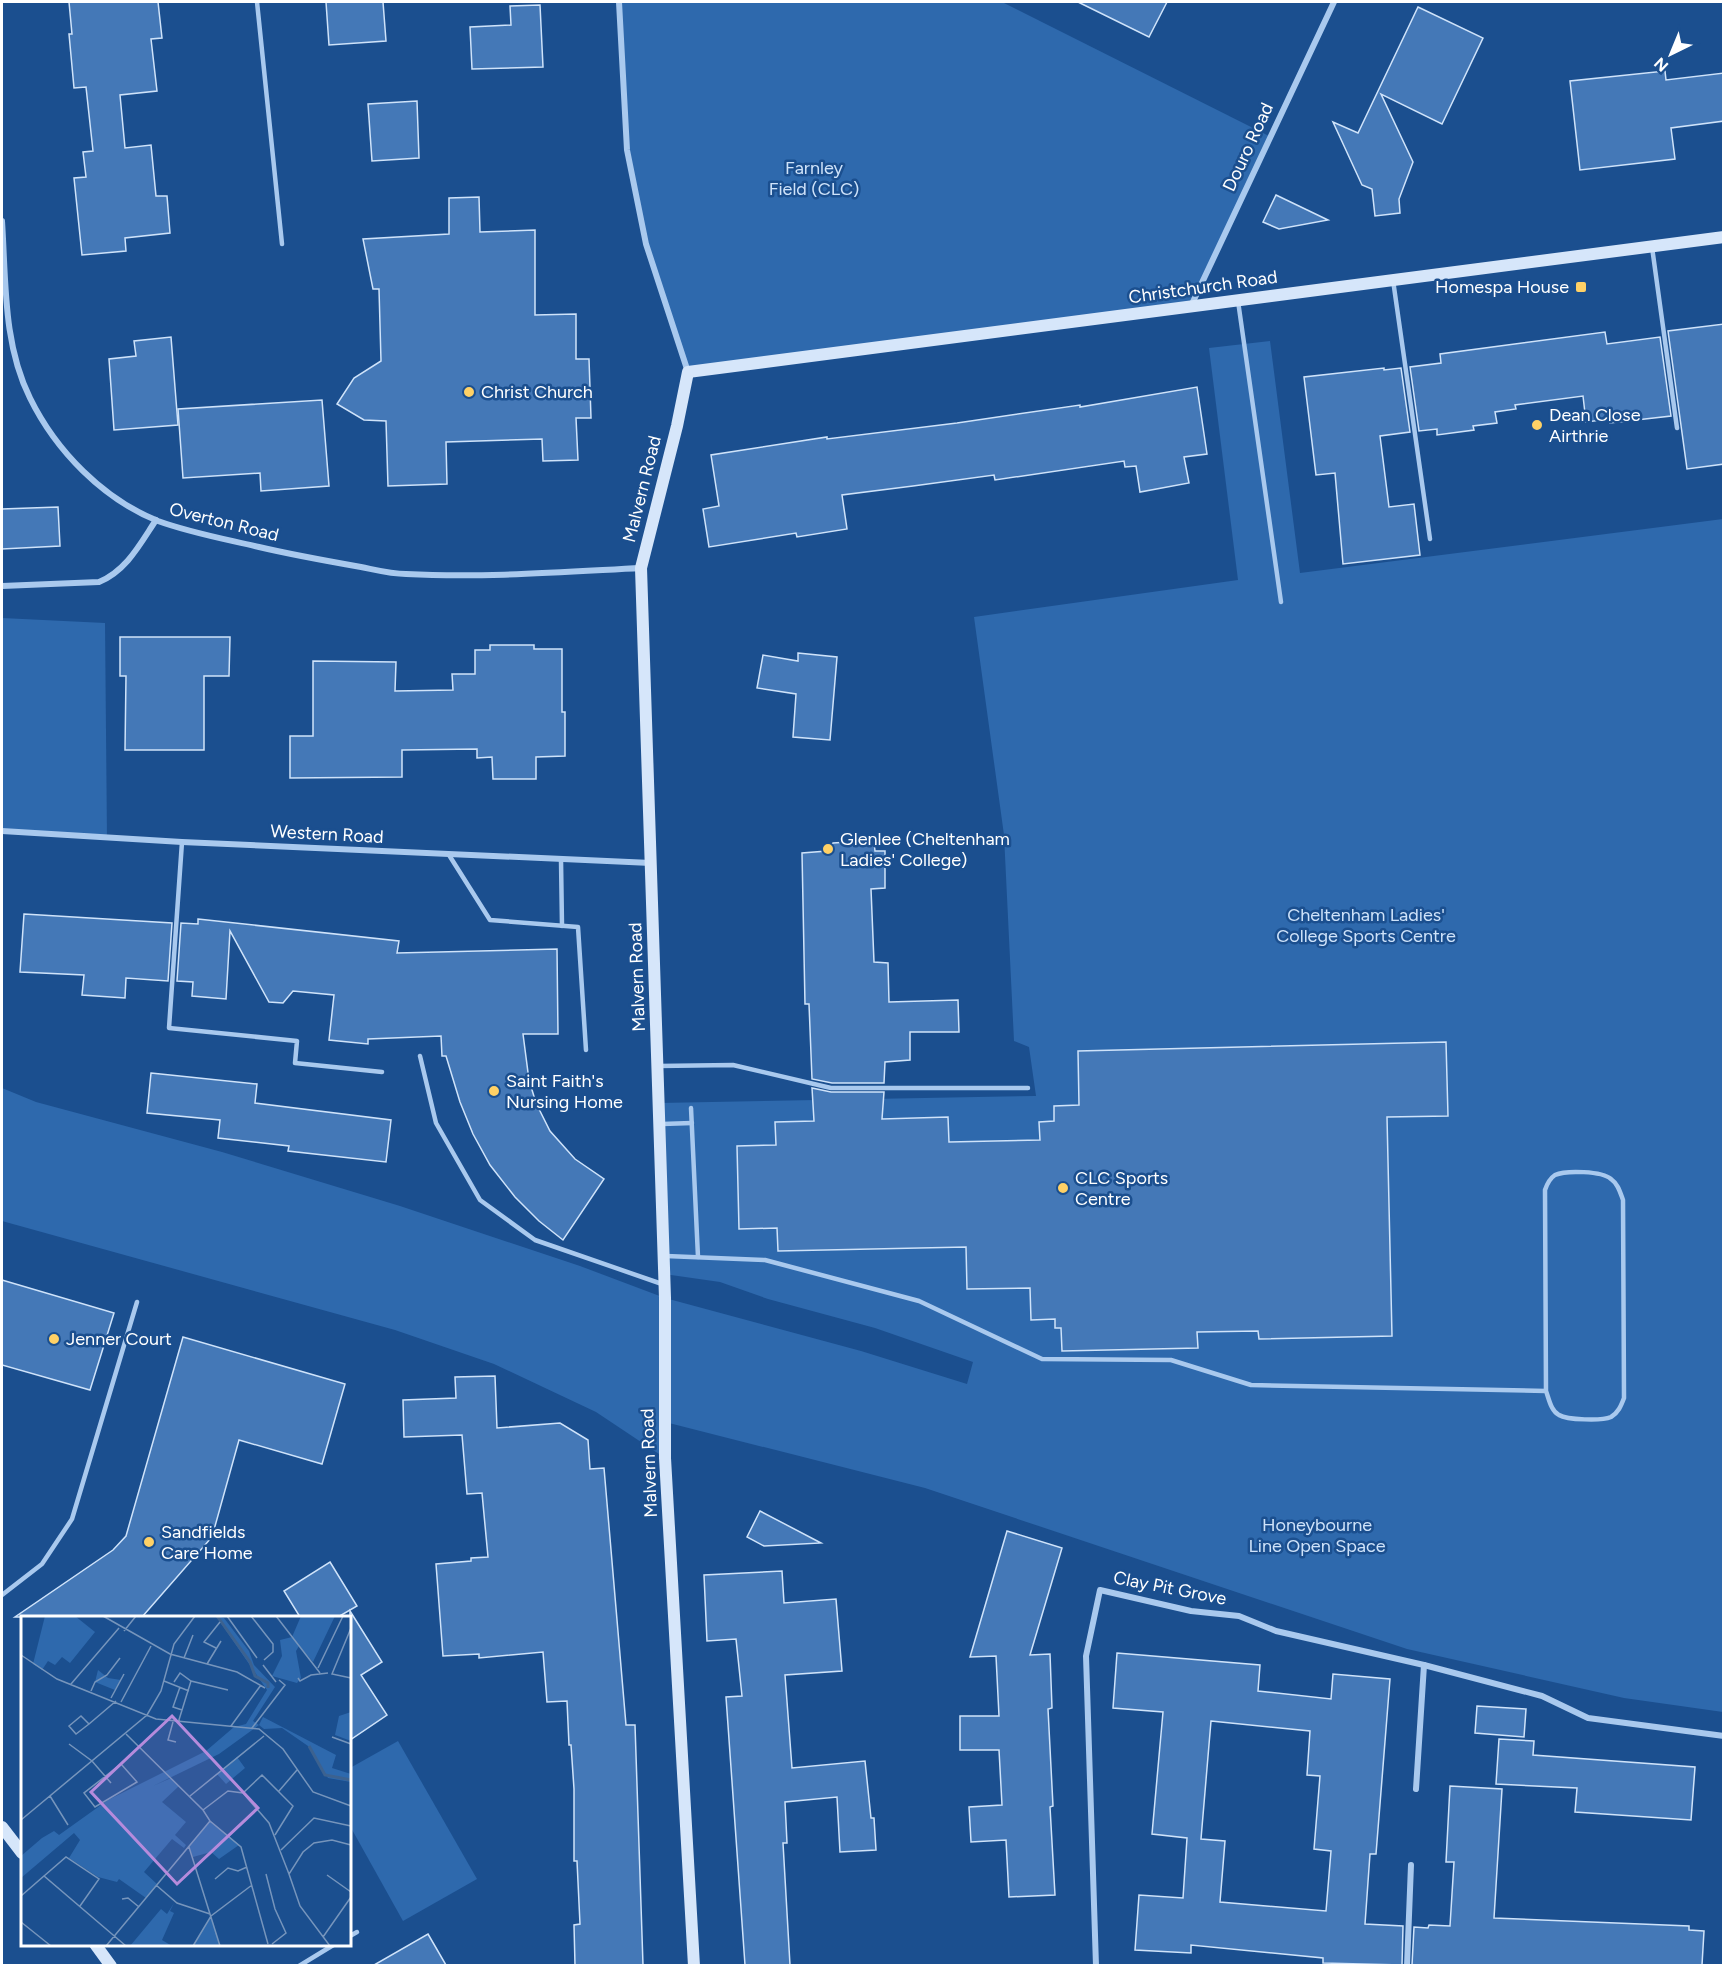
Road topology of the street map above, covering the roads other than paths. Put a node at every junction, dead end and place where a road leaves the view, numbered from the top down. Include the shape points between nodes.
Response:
1 (257, 2) edge
2 (619, 2) edge
3 (1334, 2) edge
4 (2, 221) edge
5 (1724, 237) edge
6 (282, 243) dead end
7 (1652, 246) junction
8 (1393, 280) junction
9 (1238, 300) junction
10 (1191, 307) junction
11 (10, 340) junction
12 (2, 341) edge
13 (688, 372) junction
14 (1677, 428) dead end
15 (156, 520) junction
16 (1430, 539) dead end
17 (641, 568) junction
18 (2, 586) edge
19 (1281, 602) dead end
20 (2, 831) edge
21 (182, 843) junction
22 (449, 855) junction
23 (561, 860) junction
24 (652, 864) junction
25 (562, 926) junction
26 (586, 1050) dead end
27 (420, 1056) dead end
28 (658, 1066) junction
29 (382, 1072) dead end
30 (1028, 1088) dead end
31 (692, 1108) dead end
32 (692, 1123) junction
33 (660, 1124) junction
34 (663, 1256) junction
35 (698, 1257) junction
36 (664, 1284) junction
37 (137, 1302) dead end
38 (1546, 1390) junction
39 (2, 1595) edge
40 (1424, 1665) junction
41 (1724, 1736) edge
42 (1416, 1789) dead end
43 (3, 1832) edge
44 (21, 1852) edge
45 (1411, 1865) dead end
46 (357, 1932) dead end
47 (351, 1935) edge
48 (97, 1946) edge
49 (332, 1946) edge
50 (111, 1965) edge
51 (299, 1965) edge
52 (694, 1965) edge
53 (1096, 1965) edge
54 (1407, 1965) edge

1 - 6 lane
2 - 13 street, Malvern Road via 627,150 646,244
3 - 10 street, Douro Road
4 - 11 street, Overton Road
5 - 7 street, Christchurch Road
7 - 8 street, Christchurch Road
7 - 14 lane
8 - 9 street, Christchurch Road
8 - 16 lane
9 - 10 street, Christchurch Road
9 - 19 lane
10 - 13 street, Christchurch Road
11 - 12 street
11 - 15 street, Overton Road via 30,398 63,450 106,490
13 - 17 street, Malvern Road
15 - 17 street, Overton Road via 303,557 404,574 488,575
15 - 18 street via 123,568 106,579
17 - 24 street, Malvern Road
20 - 21 street, Western Road
21 - 22 street, Western Road
21 - 29 lane via 169,1028 297,1041 295,1063
22 - 23 street, Western Road
22 - 25 lane via 490,920
23 - 24 street, Western Road
23 - 25 lane
24 - 28 street, Malvern Road
25 - 26 lane via 578,927
27 - 36 lane via 436,1123 480,1200 535,1240
28 - 30 lane via 733,1065 831,1088
28 - 33 street, Malvern Road
31 - 32 lane
32 - 33 lane
32 - 35 lane
33 - 34 street, Malvern Road
34 - 35 lane
34 - 36 street, Malvern Road
35 - 38 lane via 765,1260 919,1301 1042,1359 1171,1360 1251,1385
36 - 52 street, Malvern Road via 666,1470
37 - 39 lane via 72,1519 42,1564
38 - 38 lane via 1554,1411 1569,1418 1612,1416 1621,1408 1624,1398 1623,1200 1619,1187 1602,1174 1563,1172 1554,1176 1545,1190
40 - 41 street via 1542,1696 1588,1718
40 - 42 street
40 - 53 street, Clay Pit Grove via 1276,1631 1239,1616 1191,1611 1100,1590 1086,1656
43 - 44 street
45 - 54 street
46 - 47 lane
48 - 50 street
49 - 51 lane

